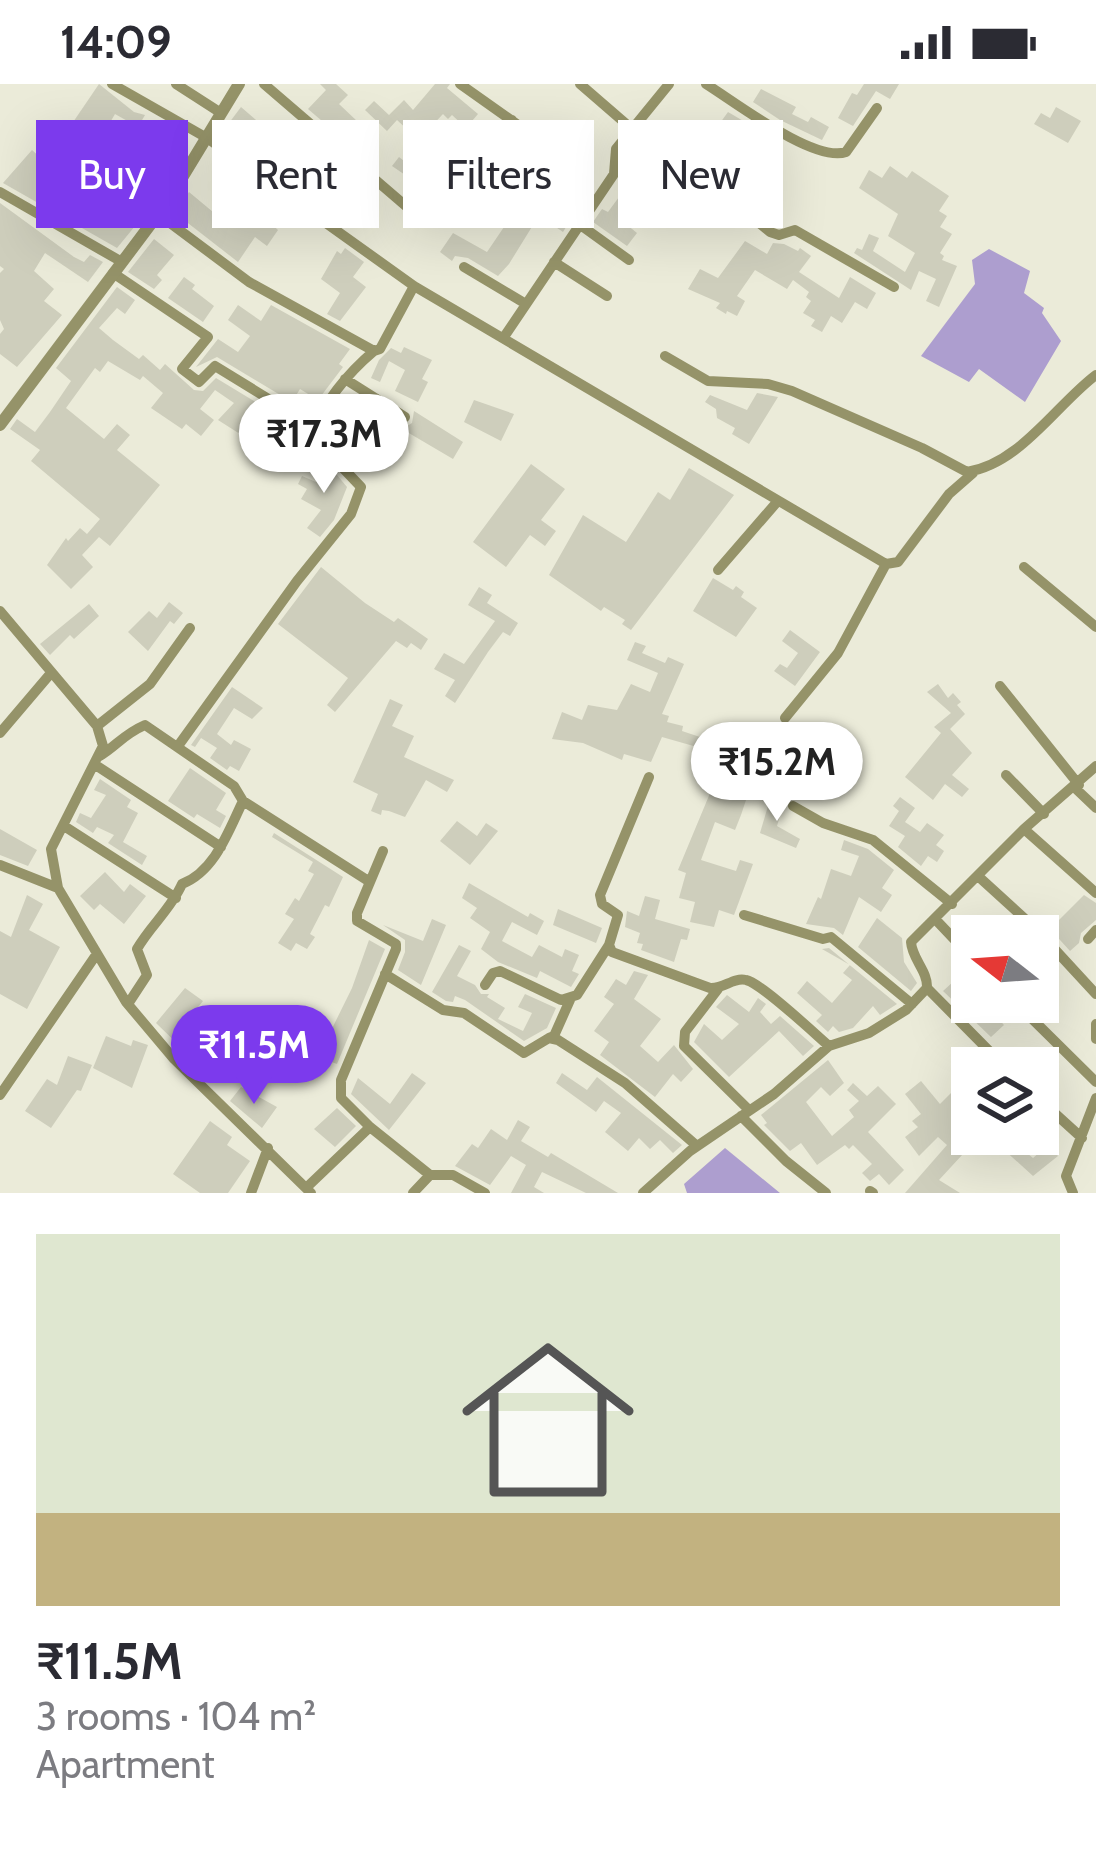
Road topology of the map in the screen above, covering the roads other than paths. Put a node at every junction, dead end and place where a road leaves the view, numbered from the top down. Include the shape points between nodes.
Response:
1 (112, 84) edge
2 (176, 84) edge
3 (239, 84) edge
4 (264, 84) edge
5 (460, 84) edge
6 (580, 84) edge
7 (669, 84) edge
8 (706, 84) edge
9 (877, 108) dead end
10 (221, 113) junction
11 (512, 120) edge
12 (627, 120) edge
13 (640, 120) edge
14 (207, 138) junction
15 (618, 146) edge
16 (188, 167) edge
17 (0, 192) edge
18 (594, 203) edge
19 (403, 204) edge
20 (147, 228) edge
21 (177, 228) edge
22 (577, 228) edge
23 (585, 228) edge
24 (765, 228) edge
25 (629, 260) dead end
26 (554, 262) junction
27 (117, 267) junction
28 (464, 267) dead end
29 (414, 286) junction
30 (894, 287) dead end
31 (607, 296) dead end
32 (526, 304) junction
33 (504, 337) junction
34 (374, 351) junction
35 (665, 356) dead end
36 (1096, 375) edge
37 (345, 379) junction
38 (0, 396) edge
39 (15, 405) junction
40 (320, 414) junction
41 (406, 417) dead end
42 (0, 424) edge
43 (976, 471) junction
44 (777, 502) junction
45 (886, 564) junction
46 (1024, 567) dead end
47 (718, 570) dead end
48 (0, 611) edge
49 (1096, 627) edge
50 (190, 628) dead end
51 (51, 673) junction
52 (1000, 686) dead end
53 (785, 718) dead end
54 (98, 726) junction
55 (0, 734) edge
56 (178, 746) junction
57 (96, 761) junction
58 (1096, 766) edge
59 (1006, 775) dead end
60 (649, 777) dead end
61 (1077, 787) junction
62 (243, 801) junction
63 (793, 806) dead end
64 (1096, 808) edge
65 (1044, 814) junction
66 (64, 826) junction
67 (1024, 829) junction
68 (221, 847) junction
69 (383, 851) dead end
70 (0, 866) edge
71 (979, 877) junction
72 (370, 882) junction
73 (58, 888) junction
74 (1096, 893) edge
75 (176, 898) junction
76 (952, 904) junction
77 (744, 914) dead end
78 (936, 920) junction
79 (951, 936) edge
80 (609, 945) junction
81 (96, 955) junction
82 (385, 974) junction
83 (484, 986) dead end
84 (927, 988) junction
85 (718, 989) junction
86 (1096, 994) edge
87 (570, 1000) junction
88 (128, 1004) junction
89 (912, 1004) junction
90 (1036, 1023) edge
91 (1096, 1024) edge
92 (549, 1039) junction
93 (1096, 1039) edge
94 (829, 1046) junction
95 (985, 1047) edge
96 (1096, 1082) edge
97 (0, 1095) edge
98 (1096, 1098) edge
99 (745, 1113) junction
100 (1059, 1117) edge
101 (370, 1127) junction
102 (1082, 1138) junction
103 (697, 1146) junction
104 (268, 1148) junction
105 (430, 1175) junction
106 (308, 1191) edge
107 (251, 1193) edge
108 (412, 1193) edge
109 (485, 1193) edge
110 (643, 1193) edge
111 (826, 1193) edge
112 (1073, 1193) edge

1 - 14 street
2 - 10 street
3 - 10 street
4 - 19 street
5 - 11 street
6 - 12 street
7 - 13 street
8 - 9 street via 831,154 846,152
10 - 14 street
14 - 16 street
14 - 29 street
15 - 18 street via 614,174
17 - 27 street
20 - 27 street
21 - 34 street via 249,282
22 - 26 street
23 - 25 street
24 - 30 street via 779,235 794,230
26 - 31 street
26 - 32 street
27 - 39 street
27 - 40 street via 208,337 182,369 199,382 215,366 293,414 307,404
28 - 32 street
29 - 33 street
29 - 34 street
32 - 33 street
33 - 44 street
34 - 37 street
35 - 43 street via 708,381 780,387
36 - 43 street via 1030,436
37 - 40 street
37 - 41 street
38 - 39 street
39 - 42 street
40 - 56 street via 311,435 347,452 341,466 361,487 351,514
43 - 45 street via 898,562
44 - 45 street
44 - 47 street
45 - 53 street via 838,653
46 - 49 street
48 - 51 street
50 - 54 street via 150,684
51 - 54 street
51 - 55 street
52 - 61 street
54 - 57 street via 103,746
56 - 57 street via 145,725
56 - 62 street
57 - 66 street
57 - 68 street
58 - 61 street
59 - 65 street
60 - 80 street via 600,895 618,915
61 - 64 street
61 - 65 street
62 - 68 street
62 - 72 street
63 - 76 street via 873,840
65 - 67 street
66 - 73 street via 51,849
66 - 75 street
67 - 71 street
67 - 74 street
68 - 75 street
69 - 72 street
70 - 73 street
71 - 76 street
71 - 86 street
72 - 82 street via 357,921 396,944
73 - 81 street
75 - 88 street via 137,950 147,975
76 - 78 street
77 - 89 street via 831,937
78 - 79 street
78 - 84 street via 910,942
80 - 85 street via 621,957
80 - 87 street
81 - 88 street
81 - 97 street
82 - 92 street via 524,1053
82 - 101 street via 339,1090
83 - 87 street via 500,971
84 - 89 street
84 - 95 street
85 - 94 street via 754,983
85 - 99 street via 684,1046
87 - 92 street
88 - 104 street
89 - 94 street via 869,1034
90 - 96 street
91 - 93 street
92 - 103 street via 625,1083
94 - 99 street
98 - 102 street
99 - 103 street
99 - 111 street
100 - 102 street
101 - 105 street
101 - 106 street
102 - 112 street via 1066,1176
103 - 110 street
104 - 106 street
104 - 107 street
105 - 108 street
105 - 109 street via 453,1175

